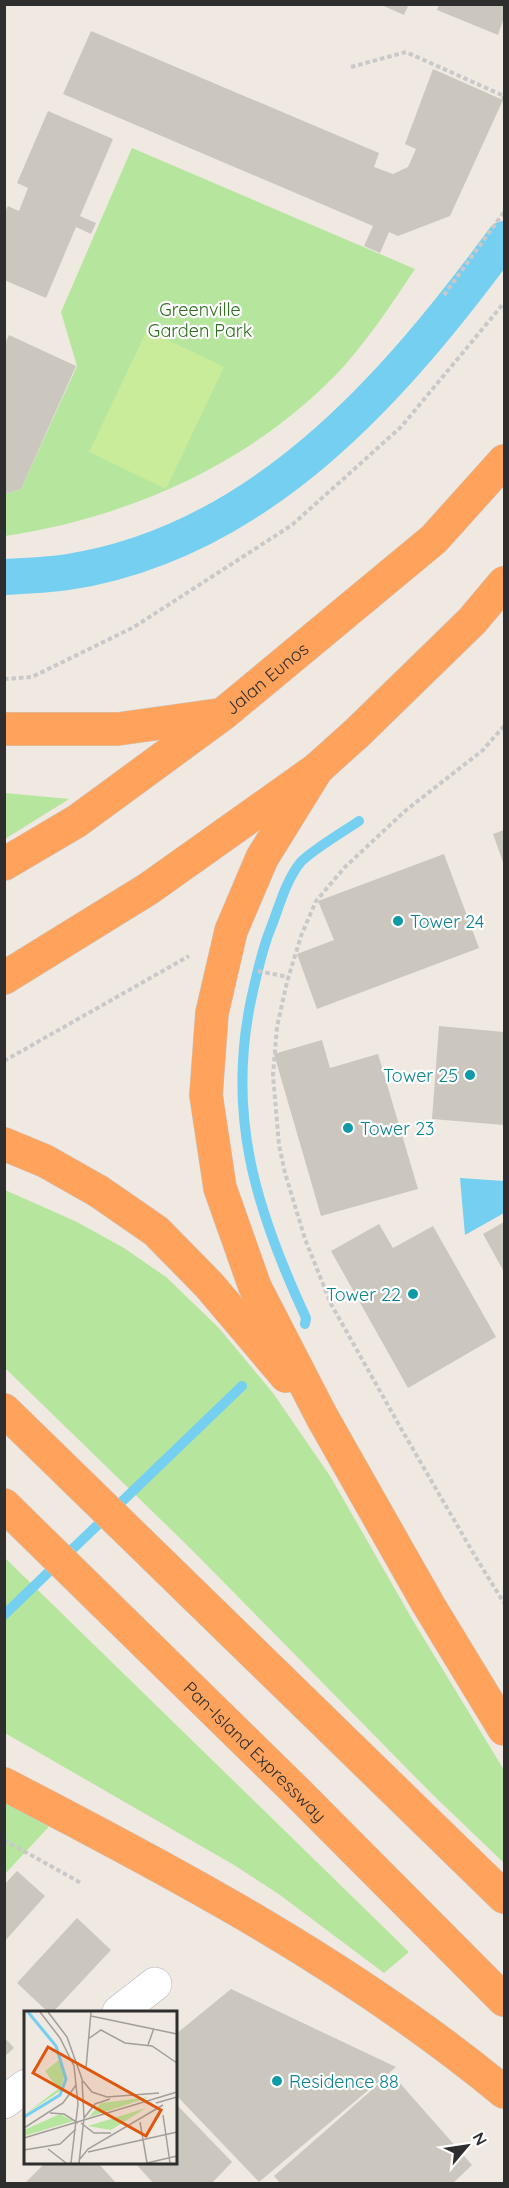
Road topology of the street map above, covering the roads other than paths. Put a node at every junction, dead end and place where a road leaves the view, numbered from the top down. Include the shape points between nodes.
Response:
1 (504, 461) edge
2 (504, 583) edge
3 (223, 714) junction
4 (4, 729) edge
5 (317, 768) junction
6 (4, 864) edge
7 (4, 978) edge
8 (4, 1144) edge
9 (4, 1410) edge
10 (322, 1417) junction
11 (4, 1506) edge
12 (504, 1729) edge
13 (4, 1784) edge
14 (504, 1897) edge
15 (155, 1984) dead end
16 (504, 2000) edge
17 (121, 2011) edge
18 (24, 2087) edge
19 (504, 2092) edge
20 (4, 2102) edge

1 - 3 highway, Jalan Eunos via 434,539
2 - 5 highway via 472,621
3 - 4 highway via 118,729
3 - 6 highway, Jalan Eunos via 77,821
5 - 7 highway via 148,888
5 - 10 highway via 262,858 231,931 212,1013 206,1095 220,1188 255,1287
8 - 10 highway via 45,1161 98,1191 156,1231
9 - 14 highway
10 - 12 highway
11 - 16 highway, Pan-Island Expressway
13 - 19 highway via 218,1897 316,1956 464,2059
15 - 17 street
18 - 20 street

